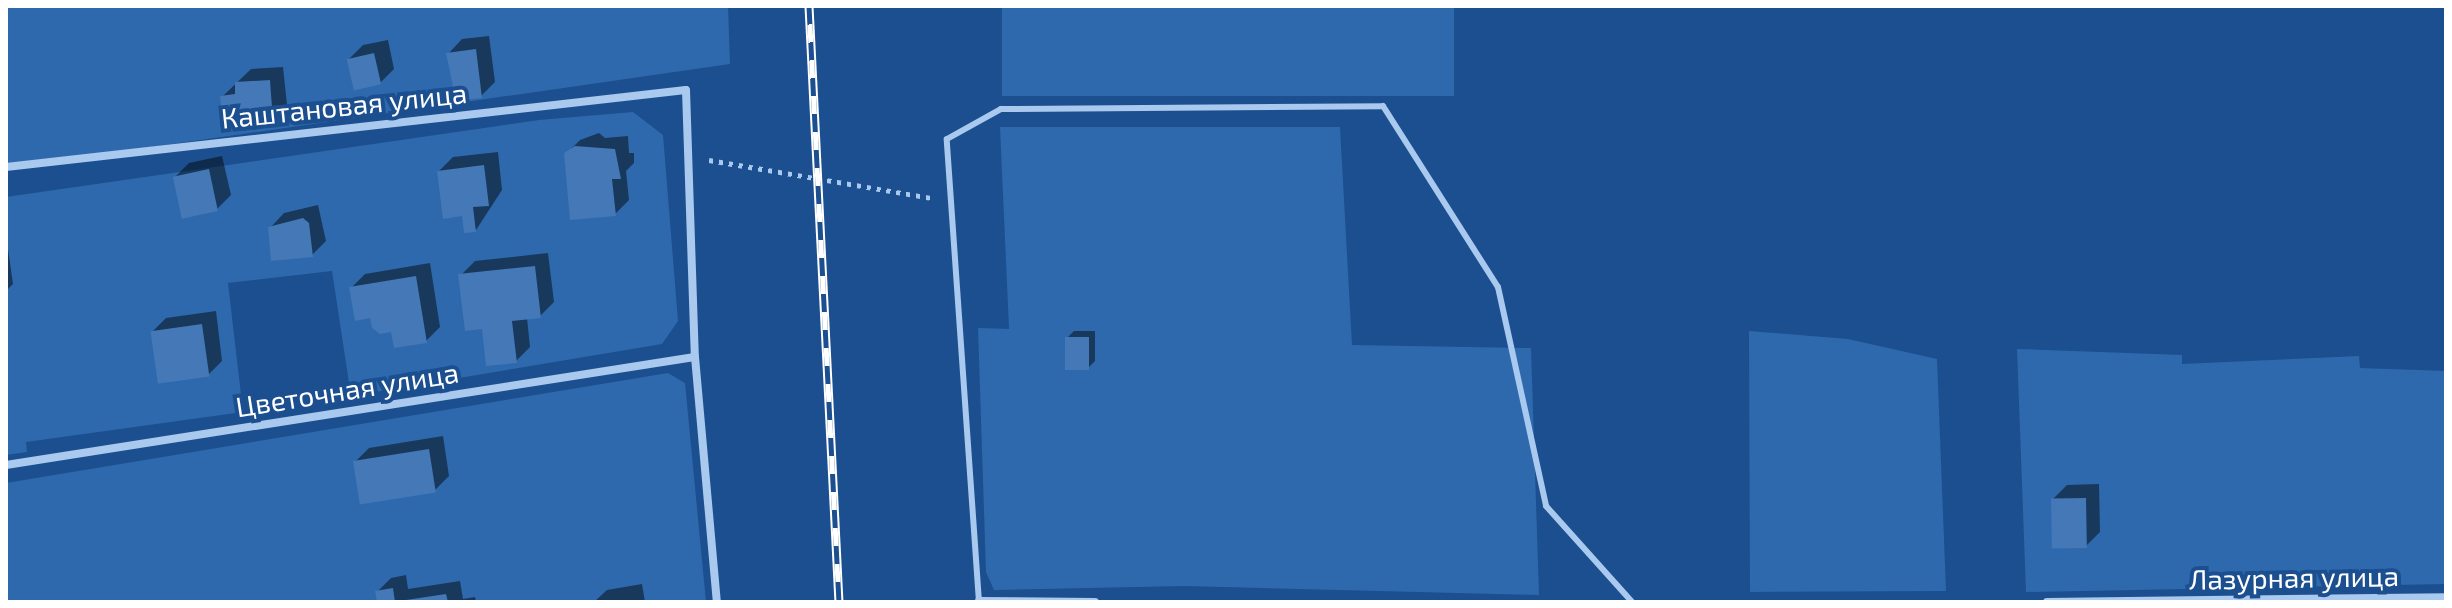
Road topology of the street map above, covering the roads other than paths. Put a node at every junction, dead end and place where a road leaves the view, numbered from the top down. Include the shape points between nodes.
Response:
1 (6, 167) edge
2 (695, 357) junction
3 (6, 465) edge
4 (2446, 597) edge
5 (717, 602) edge
6 (979, 602) edge
7 (1095, 602) edge
8 (1632, 602) edge
9 (2047, 602) edge

1 - 2 street, Каштановая улица via 686,90
2 - 3 street, Цветочная улица
2 - 5 street
4 - 9 street, Лазурная улица
6 - 7 street
6 - 8 lane via 947,139 1001,109 1383,106 1498,287 1546,506

